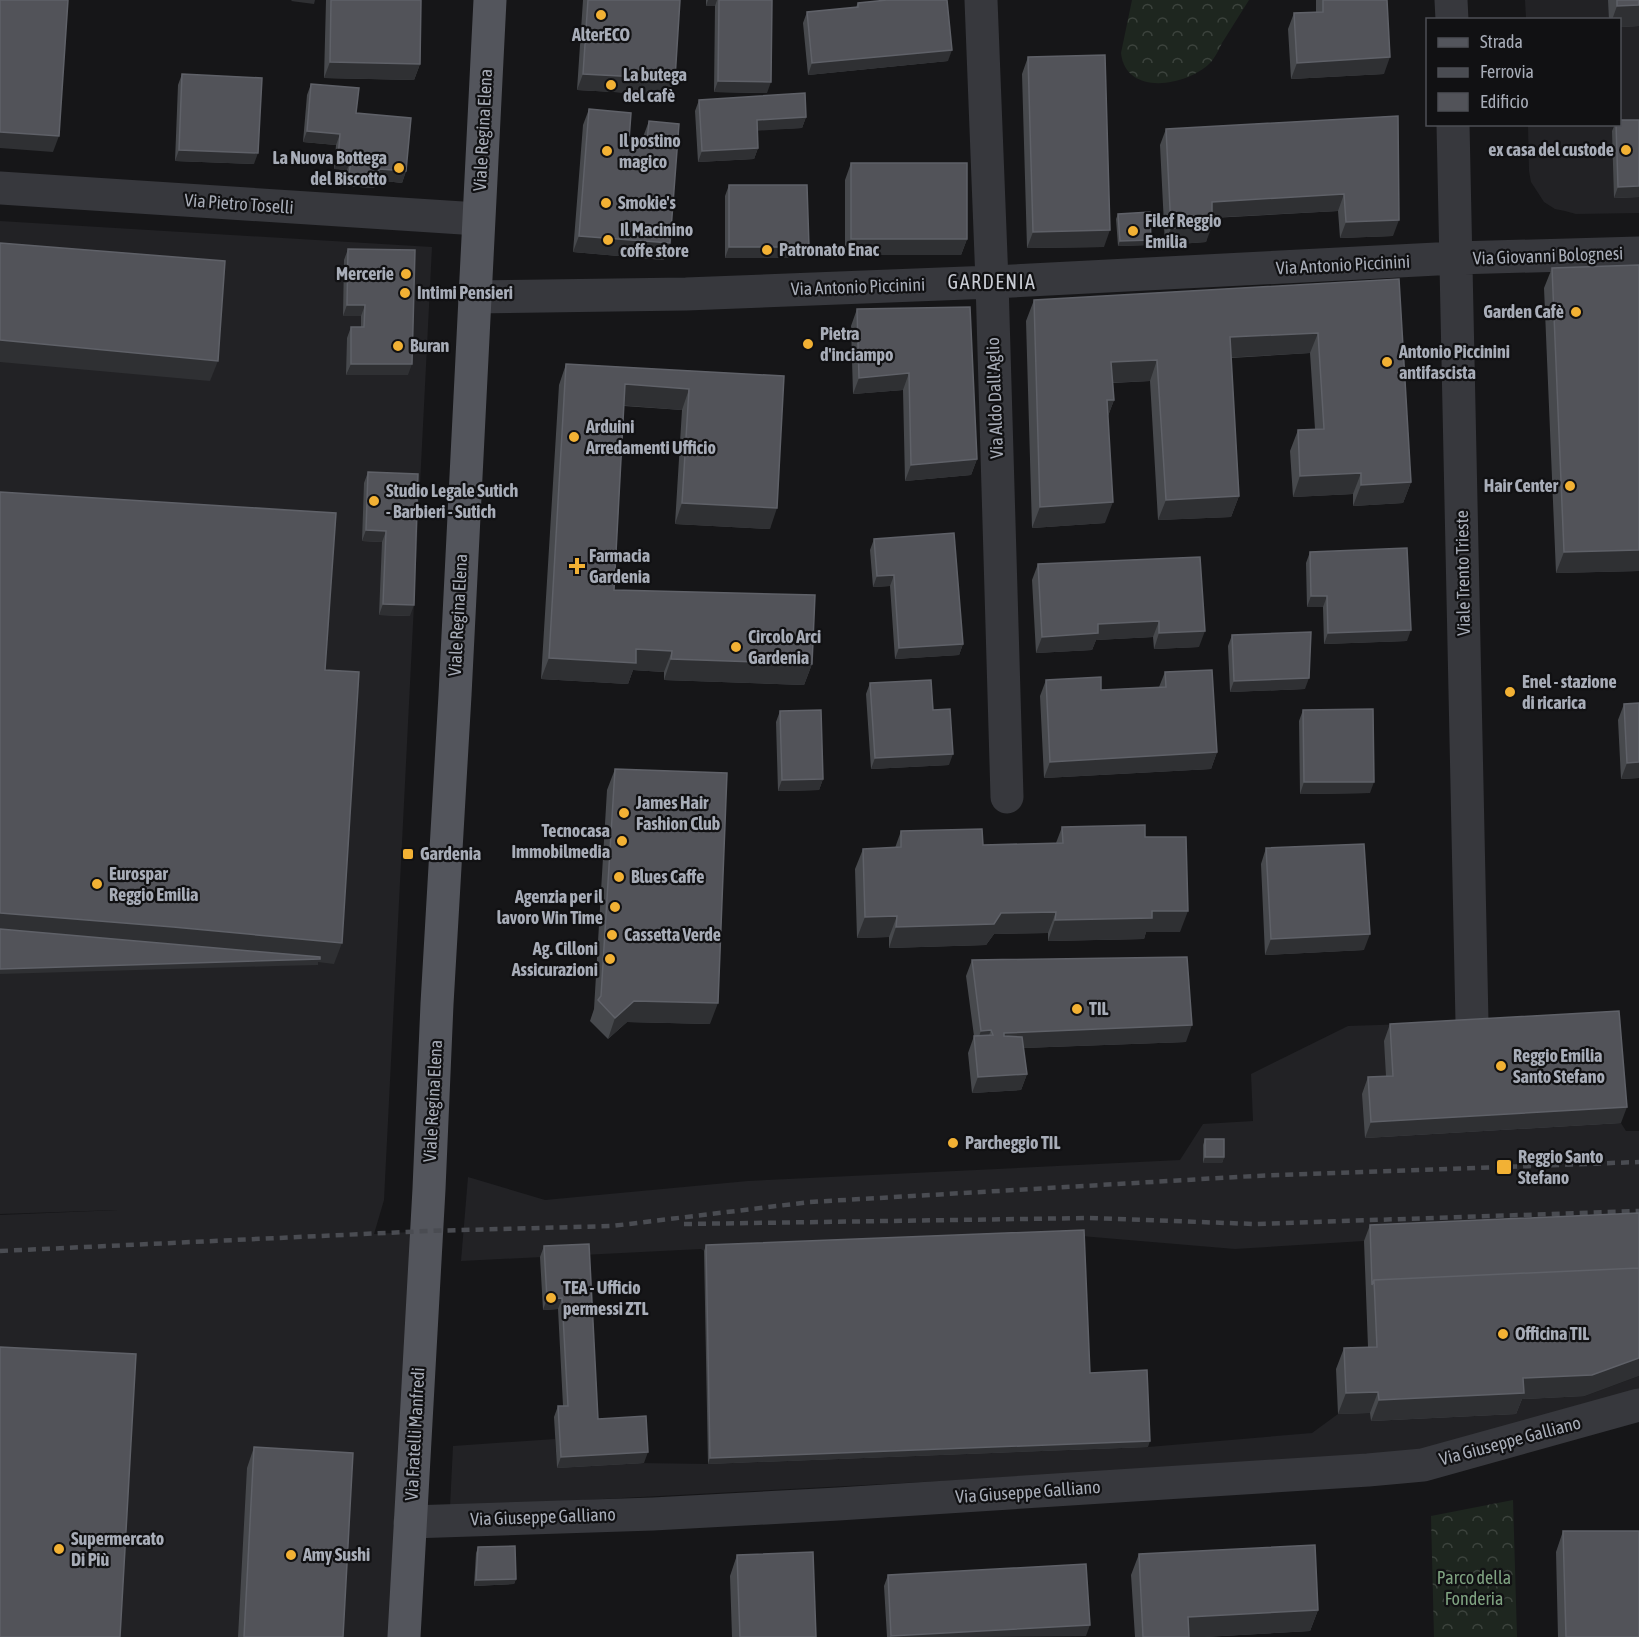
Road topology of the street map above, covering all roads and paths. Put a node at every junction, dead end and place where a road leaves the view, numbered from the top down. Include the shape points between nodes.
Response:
1 (490, 0) edge
2 (981, 0) edge
3 (1451, 0) edge
4 (1452, 18) edge
5 (1453, 126) edge
6 (0, 188) edge
7 (478, 219) junction
8 (1639, 254) edge
9 (1456, 258) junction
10 (992, 282) junction
11 (474, 297) junction
12 (1007, 797) dead end
13 (1472, 1022) edge
14 (427, 1231) joint
15 (1639, 1406) edge
16 (410, 1522) junction
17 (404, 1637) edge

1 - 7 main road, Viale Regina Elena
2 - 10 street, Via Aldo Dall'Aglio
3 - 4 street
5 - 9 street, Viale Trento Trieste
6 - 7 street, Via Pietro Toselli
7 - 11 main road, Viale Regina Elena
8 - 9 street, Via Giovanni Bolognesi
9 - 10 street, Via Antonio Piccinini
9 - 13 street, Viale Trento Trieste
10 - 11 street, Via Antonio Piccinini via 686,294
10 - 12 street, Via Aldo Dall'Aglio
11 - 14 main road, Viale Regina Elena
14 - 16 main road, Via Fratelli Manfredi
15 - 16 street, Via Giuseppe Galliano via 1423,1465 838,1504
16 - 17 main road, Via Fratelli Manfredi

